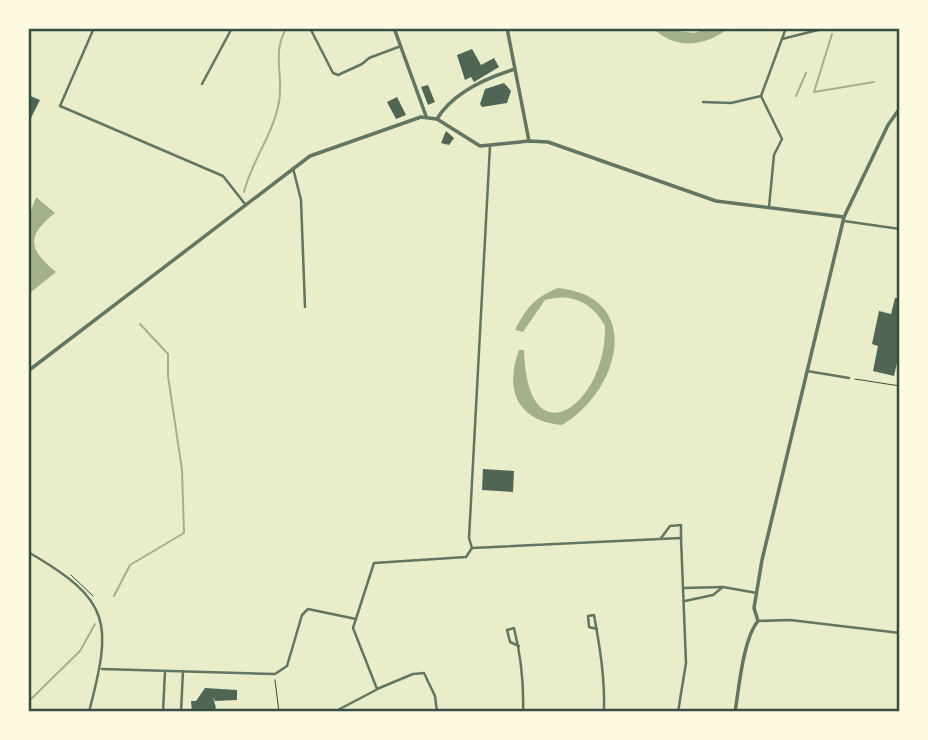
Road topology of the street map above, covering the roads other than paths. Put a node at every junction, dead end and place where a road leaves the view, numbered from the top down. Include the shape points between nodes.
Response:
1 (94, 28) edge
2 (232, 28) edge
3 (310, 28) edge
4 (394, 28) edge
5 (507, 28) edge
6 (786, 28) edge
7 (820, 28) edge
8 (782, 39) junction
9 (401, 46) junction
10 (515, 69) junction
11 (202, 84) dead end
12 (761, 96) junction
13 (703, 102) dead end
14 (900, 108) edge
15 (426, 116) junction
16 (437, 119) junction
17 (529, 141) junction
18 (490, 146) junction
19 (293, 167) junction
20 (245, 204) junction
21 (769, 207) junction
22 (843, 219) junction
23 (900, 229) edge
24 (305, 307) dead end
25 (28, 371) edge
26 (807, 371) junction
27 (849, 378) road end
28 (661, 538) junction
29 (681, 538) junction
30 (472, 548) junction
31 (28, 552) edge
32 (723, 587) junction
33 (684, 589) junction
34 (758, 593) junction
35 (684, 601) junction
36 (356, 619) junction
37 (758, 621) junction
38 (597, 629) dead end
39 (900, 633) edge
40 (519, 646) junction
41 (102, 669) junction
42 (165, 670) junction
43 (183, 671) junction
44 (377, 689) junction
45 (337, 711) edge
46 (89, 712) edge
47 (163, 712) edge
48 (181, 712) edge
49 (437, 712) edge
50 (523, 712) edge
51 (604, 712) edge
52 (678, 712) edge
53 (735, 712) edge

1 - 20 street via 60,106 223,176
2 - 11 street
3 - 9 street via 338,75
4 - 9 street
5 - 10 street
6 - 8 street
7 - 8 street
8 - 12 street
9 - 15 street
10 - 16 street via 456,97
10 - 17 street
12 - 13 street via 731,103
12 - 21 street via 782,139 774,155
14 - 22 street
15 - 16 street
15 - 19 street via 329,147
16 - 18 street via 469,142
17 - 18 street
17 - 21 street via 558,145 697,196
18 - 30 street via 471,463
19 - 20 street
19 - 24 street via 301,200
20 - 25 street
21 - 22 street
22 - 23 street
22 - 26 street
26 - 27 street
26 - 34 street
28 - 29 street
28 - 29 street via 670,526 681,525
28 - 30 street
29 - 33 street
30 - 36 street via 466,557 378,560 370,570
31 - 41 street via 76,583 92,600 103,633
32 - 33 street
32 - 34 street
32 - 35 street via 713,595
33 - 35 street
34 - 37 street via 754,608
35 - 52 street via 686,663
36 - 43 street via 307,609 287,666 275,674
36 - 44 street via 355,637
37 - 39 street
37 - 53 street via 745,658
38 - 51 street via 605,676
40 - 40 street via 510,642 507,629 514,628
40 - 50 street
41 - 42 street
41 - 46 street
42 - 43 street
42 - 47 street
43 - 48 street
44 - 45 street
44 - 49 street via 424,673

